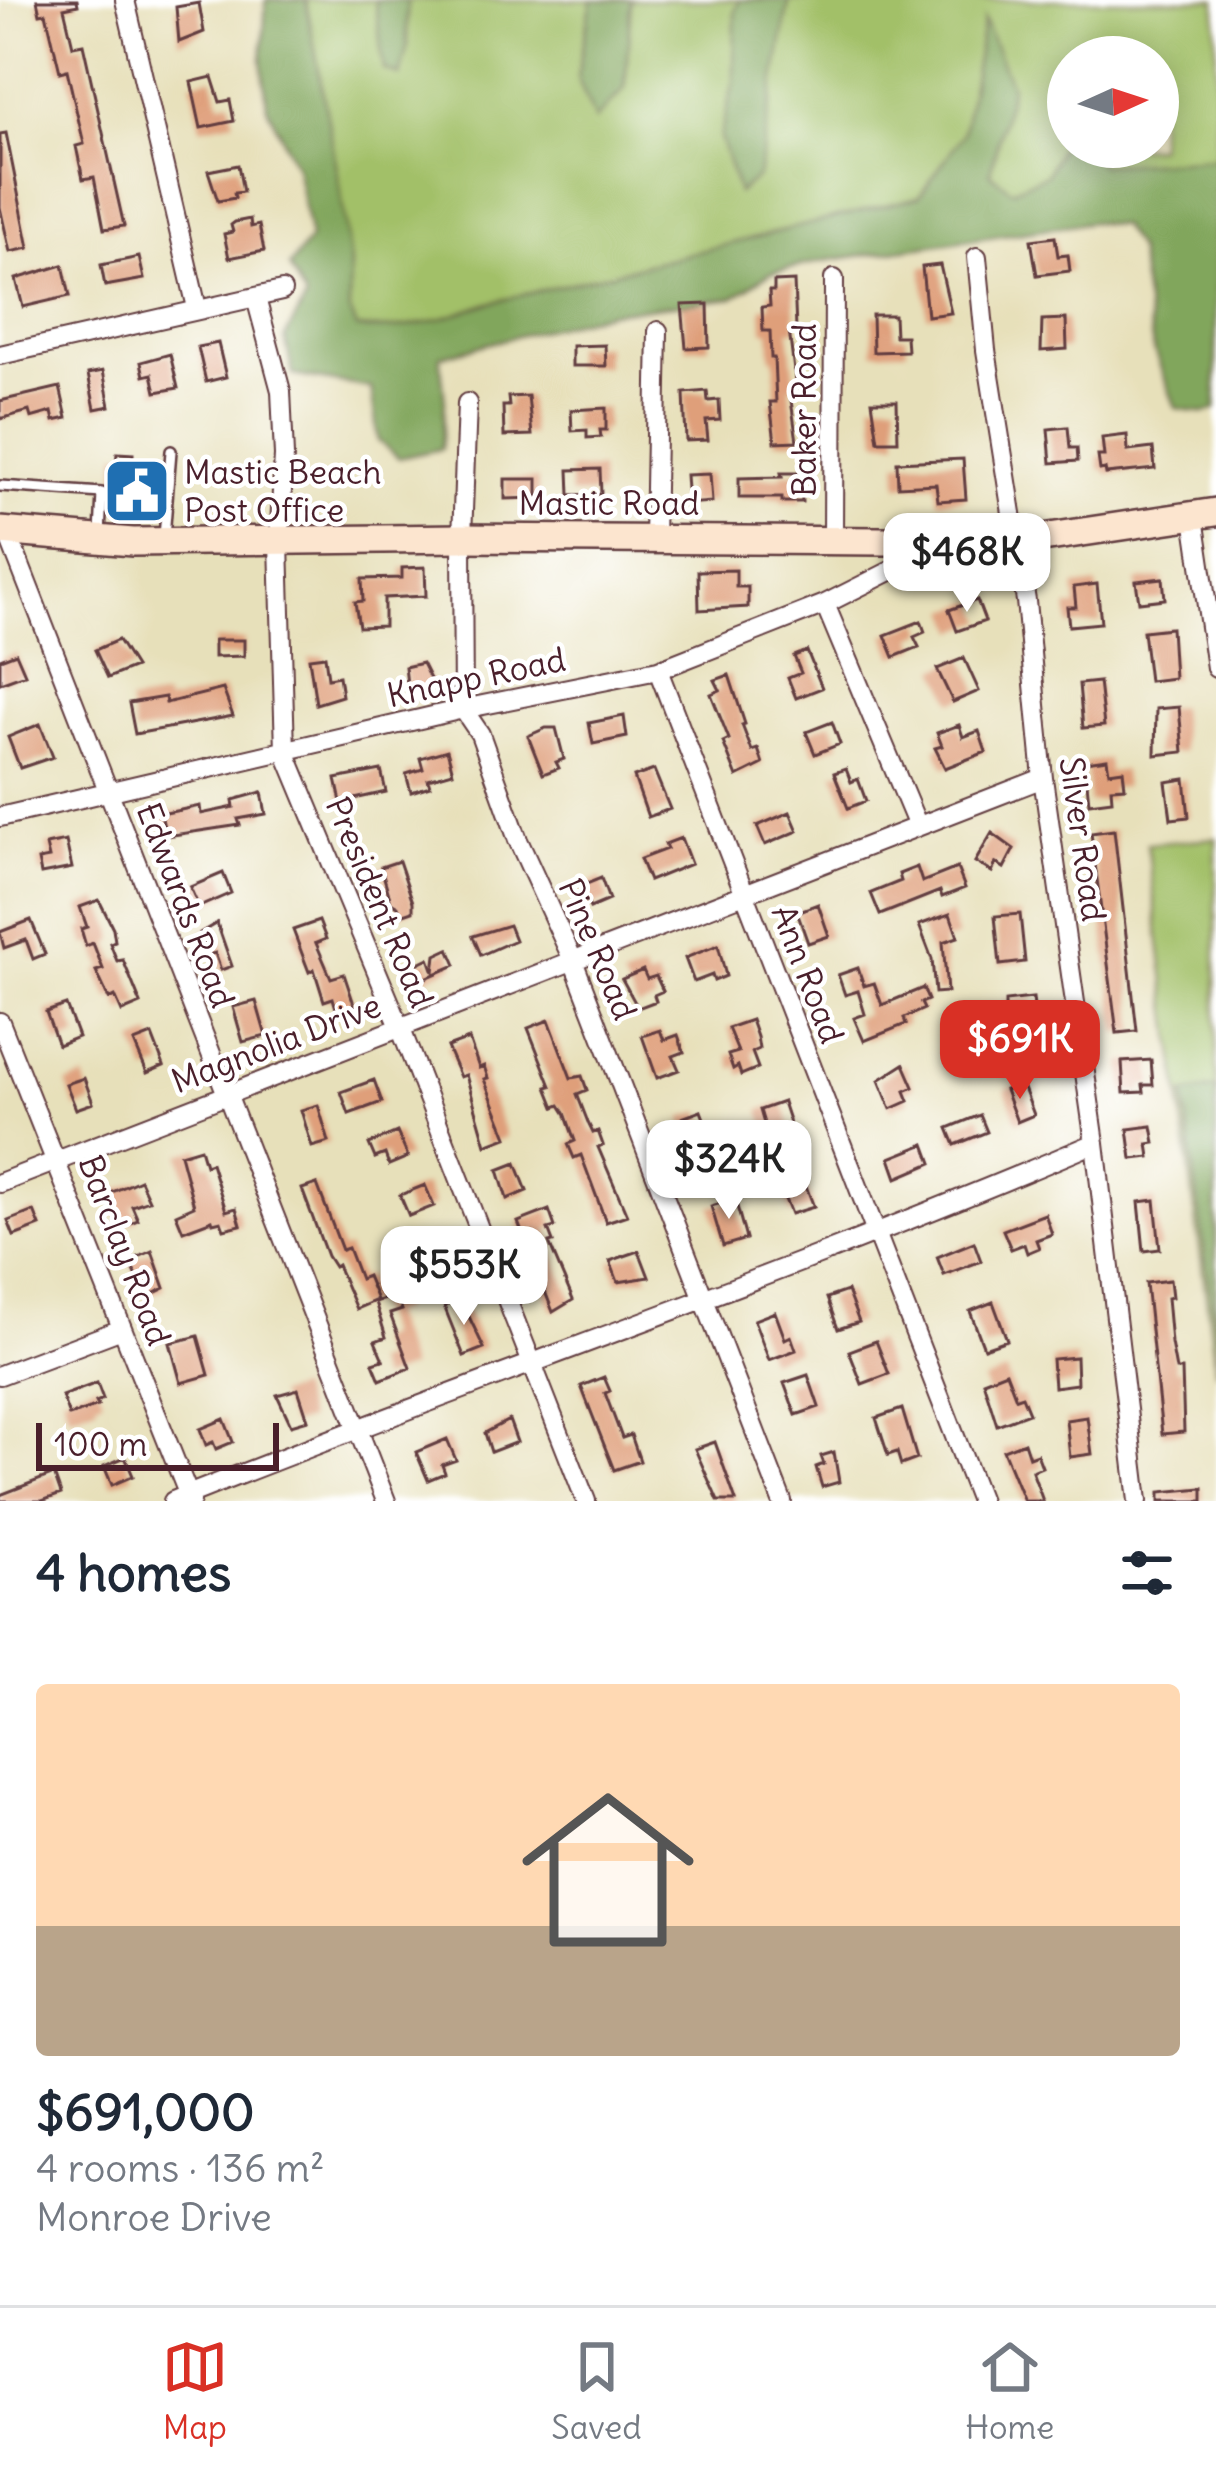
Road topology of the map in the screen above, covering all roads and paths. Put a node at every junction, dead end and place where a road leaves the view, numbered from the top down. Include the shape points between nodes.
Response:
1 (125, 0) edge
2 (977, 257) dead end
3 (833, 279) dead end
4 (282, 291) dead end
5 (256, 298) junction
6 (196, 308) junction
7 (658, 331) dead end
8 (0, 355) edge
9 (467, 404) dead end
10 (171, 451) dead end
11 (0, 486) edge
12 (1205, 514) edge
13 (4, 532) edge
14 (462, 538) junction
15 (100, 540) junction
16 (654, 540) junction
17 (163, 542) junction
18 (833, 542) junction
19 (1016, 542) junction
20 (280, 543) junction
21 (946, 543) junction
22 (825, 604) junction
23 (1216, 668) edge
24 (658, 670) junction
25 (463, 709) junction
26 (285, 751) junction
27 (1043, 778) junction
28 (110, 793) junction
29 (0, 817) edge
30 (917, 824) junction
31 (745, 895) junction
32 (572, 958) junction
33 (0, 1022) edge
34 (400, 1027) junction
35 (228, 1094) junction
36 (1095, 1143) junction
37 (58, 1159) junction
38 (0, 1184) edge
39 (877, 1234) junction
40 (702, 1297) junction
41 (122, 1329) junction
42 (533, 1362) junction
43 (0, 1375) edge
44 (358, 1429) junction
45 (184, 1499) edge
46 (386, 1501) edge
47 (586, 1501) edge
48 (782, 1501) edge
49 (980, 1501) edge
50 (1138, 1501) edge

1 - 6 street
2 - 19 street, Silver Road
3 - 18 street, Baker Road
4 - 5 street
5 - 6 street
5 - 20 street, President Road via 281,391
6 - 8 street
7 - 16 street
9 - 14 street, Pine Road
10 - 17 lane
11 - 15 lane via 103,493
12 - 19 main road, Mastic Road
12 - 23 street
13 - 15 main road, Mastic Road
13 - 28 street, Edwards Road
14 - 16 main road, Mastic Road
14 - 20 main road, Mastic Road
14 - 25 street, Pine Road
15 - 17 main road, Mastic Road
16 - 18 main road, Mastic Road
17 - 20 main road, Mastic Road
18 - 21 main road, Mastic Road
19 - 21 main road, Mastic Road
19 - 27 street, Silver Road
20 - 26 street, President Road
21 - 22 street, Knapp Road
22 - 24 street, Knapp Road
22 - 30 street
24 - 25 street, Knapp Road
24 - 31 street, Ann Road
25 - 26 street, Knapp Road
25 - 32 street, Pine Road
26 - 28 street, Knapp Road
26 - 34 street, President Road
27 - 30 street, Magnolia Drive
27 - 36 street, Silver Road
28 - 29 street, Knapp Road
28 - 35 street, Edwards Road
30 - 31 street, Magnolia Drive
31 - 32 street, Magnolia Drive
31 - 39 street, Ann Road
32 - 34 street, Magnolia Drive
32 - 40 street, Pine Road
33 - 37 street, Barclay Road
34 - 35 street, Magnolia Drive
34 - 42 street, President Road
35 - 37 street, Magnolia Drive
35 - 44 street, Edwards Road
36 - 39 street
36 - 50 street, Silver Road
37 - 38 street, Magnolia Drive
37 - 41 street, Barclay Road
39 - 40 street
39 - 49 street, Ann Road
40 - 42 street
40 - 48 street, Pine Road
41 - 43 street
41 - 45 street, Barclay Road
42 - 44 street
42 - 47 street, President Road
44 - 45 street
44 - 46 street, Edwards Road

